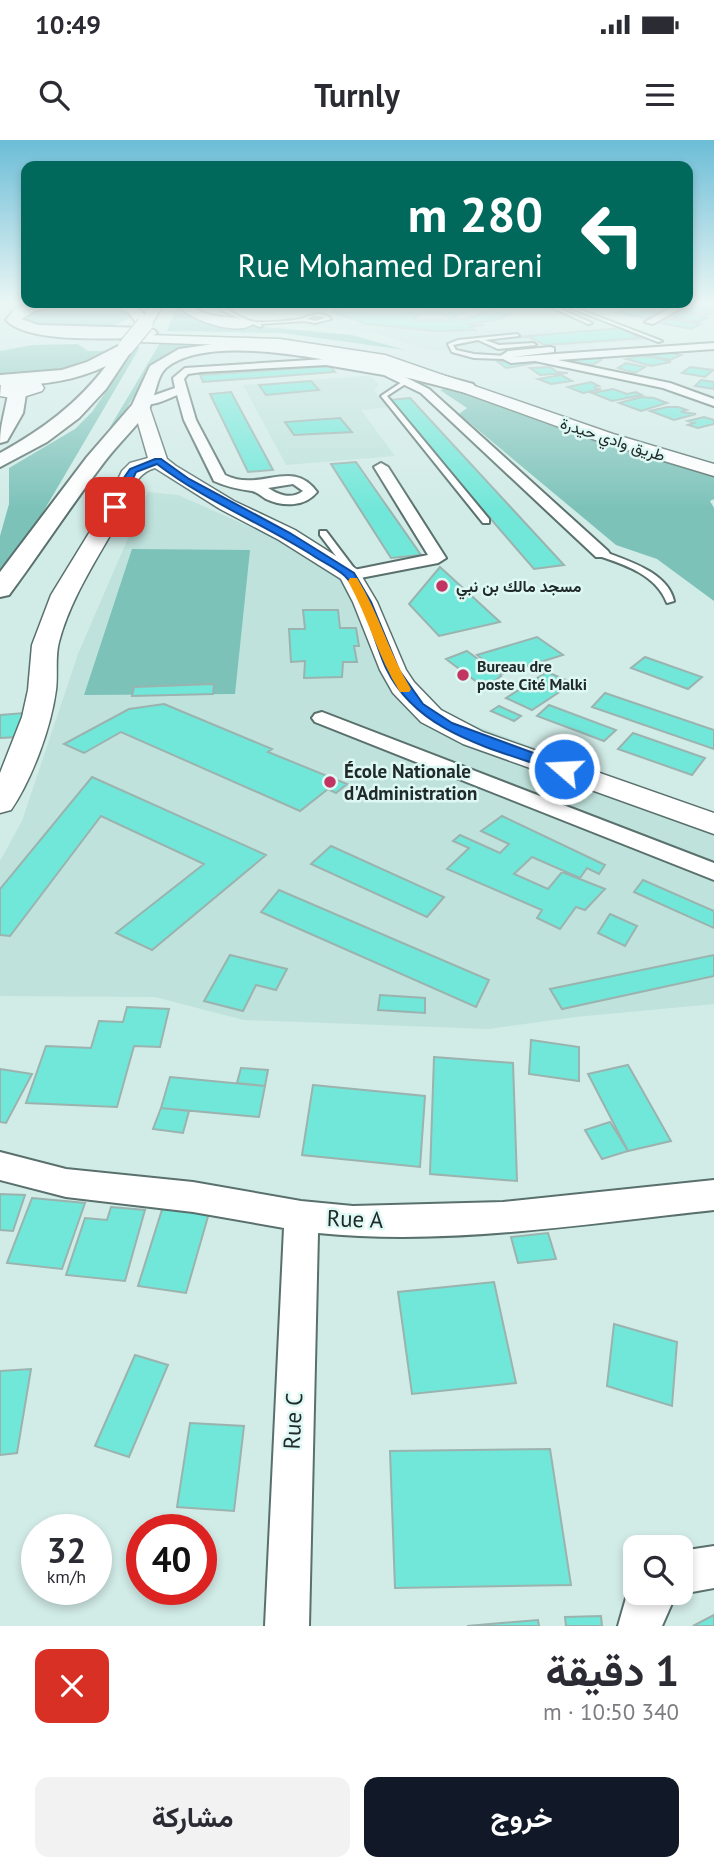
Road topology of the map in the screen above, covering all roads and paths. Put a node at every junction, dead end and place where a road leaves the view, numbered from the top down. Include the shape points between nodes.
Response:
1 (80, 371) edge
2 (109, 371) edge
3 (144, 371) edge
4 (156, 371) edge
5 (185, 371) edge
6 (383, 371) edge
7 (415, 371) edge
8 (431, 371) edge
9 (459, 371) edge
10 (580, 371) edge
11 (594, 371) edge
12 (662, 374) dead end
13 (0, 380) edge
14 (407, 381) junction
15 (650, 382) junction
16 (475, 384) junction
17 (15, 388) edge
18 (180, 390) junction
19 (651, 395) dead end
20 (136, 399) junction
21 (714, 403) edge
22 (108, 413) dead end
23 (0, 436) edge
24 (28, 445) junction
25 (714, 456) edge
26 (0, 461) edge
27 (158, 461) junction
28 (381, 467) dead end
29 (714, 470) edge
30 (258, 486) dead end
31 (486, 521) dead end
32 (323, 533) dead end
33 (602, 554) joint
34 (26, 555) junction
35 (352, 575) junction
36 (0, 589) edge
37 (670, 601) dead end
38 (322, 718) dead end
39 (0, 803) edge
40 (714, 824) edge
41 (714, 872) edge
42 (0, 1166) edge
43 (714, 1195) edge
44 (301, 1216) junction
45 (714, 1567) edge
46 (693, 1570) edge
47 (647, 1605) edge
48 (287, 1626) edge
49 (640, 1626) edge

1 - 17 highway
2 - 24 highway via 84,406
3 - 20 highway
4 - 20 highway
5 - 18 street via 178,378
6 - 14 street
7 - 16 highway
8 - 16 main road, طريق وادي حيدرة
9 - 16 main road
10 - 19 street
11 - 15 street
12 - 15 street
13 - 17 highway
14 - 31 lane via 384,396
14 - 33 street via 425,391
15 - 21 street
16 - 25 main road, طريق وادي حيدرة
16 - 29 main road, طريق وادي حيدرة via 607,438
17 - 23 highway via 14,414
17 - 24 highway via 51,391 59,398 51,425
18 - 20 street via 154,401
18 - 30 street via 216,476 237,485
20 - 27 main road
20 - 34 highway
22 - 34 highway
24 - 26 highway
27 - 35 main road
27 - 39 main road via 137,467 129,475 63,595 44,645 36,717
28 - 35 street via 438,558
32 - 35 lane
33 - 37 lane via 640,568 668,592
34 - 36 highway
35 - 40 main road via 393,670 431,716 473,737
38 - 41 street
42 - 44 street, Rue A via 66,1183 193,1197
43 - 44 street, Rue A via 451,1220 353,1221
44 - 48 street, Rue C
45 - 46 street
47 - 49 street

